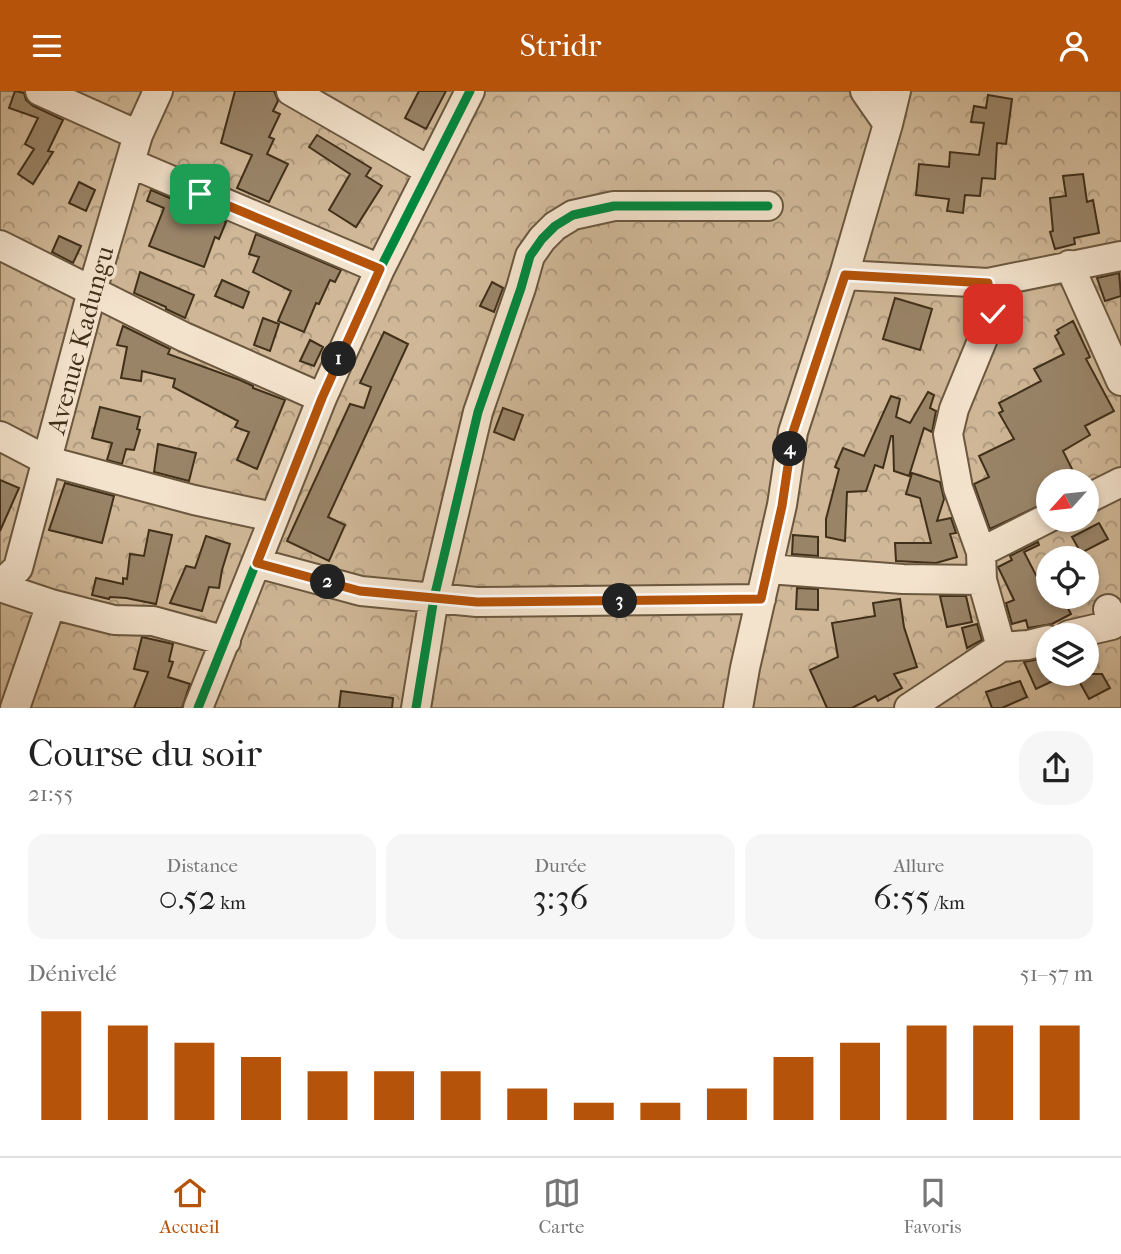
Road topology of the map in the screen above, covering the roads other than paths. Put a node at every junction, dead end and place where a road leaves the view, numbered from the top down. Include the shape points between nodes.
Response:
1 (40, 91) edge
2 (158, 91) edge
3 (291, 91) edge
4 (470, 91) edge
5 (865, 91) edge
6 (895, 91) edge
7 (888, 124) junction
8 (138, 135) junction
9 (130, 163) junction
10 (428, 170) junction
11 (768, 206) dead end
12 (0, 245) edge
13 (1121, 256) edge
14 (1069, 265) junction
15 (380, 269) junction
16 (845, 275) junction
17 (988, 283) junction
18 (92, 291) junction
19 (1121, 381) edge
20 (322, 398) junction
21 (0, 436) edge
22 (48, 461) junction
23 (1121, 482) edge
24 (1099, 493) edge
25 (273, 517) junction
26 (1036, 524) edge
27 (981, 552) junction
28 (257, 563) junction
29 (768, 569) junction
30 (982, 580) junction
31 (0, 586) edge
32 (434, 598) junction
33 (761, 599) junction
34 (51, 604) junction
35 (1108, 609) dead end
36 (1099, 628) edge
37 (226, 641) junction
38 (1036, 643) edge
39 (1001, 647) junction
40 (15, 708) edge
41 (198, 708) edge
42 (416, 708) edge
43 (738, 708) edge
44 (909, 708) edge

1 - 8 street
2 - 8 street, Avenue Kadungu
3 - 10 street
4 - 10 street
5 - 7 street
6 - 7 street
7 - 16 street
8 - 9 street, Avenue Kadungu
9 - 15 street
9 - 18 street, Avenue Kadungu
10 - 15 street
11 - 32 street via 614,206 573,215 541,239 530,256 478,412
12 - 18 street
13 - 14 street
14 - 17 street
14 - 19 street
15 - 20 street
16 - 17 street
16 - 29 street via 793,432
17 - 27 street via 993,314 948,434 958,488
18 - 20 street
18 - 22 street, Avenue Kadungu
20 - 25 street
21 - 22 street
22 - 25 street
22 - 31 street, Avenue Kadungu via 18,568
23 - 24 street
25 - 28 street
26 - 27 street
27 - 30 street
28 - 32 street via 360,591
28 - 37 street
29 - 30 street
29 - 33 street
30 - 39 street
31 - 34 street
32 - 33 street via 477,602
32 - 42 street
33 - 43 street
34 - 37 street via 114,619 153,621
34 - 40 street
35 - 36 street via 1112,625
37 - 41 street
38 - 39 street
39 - 44 street

